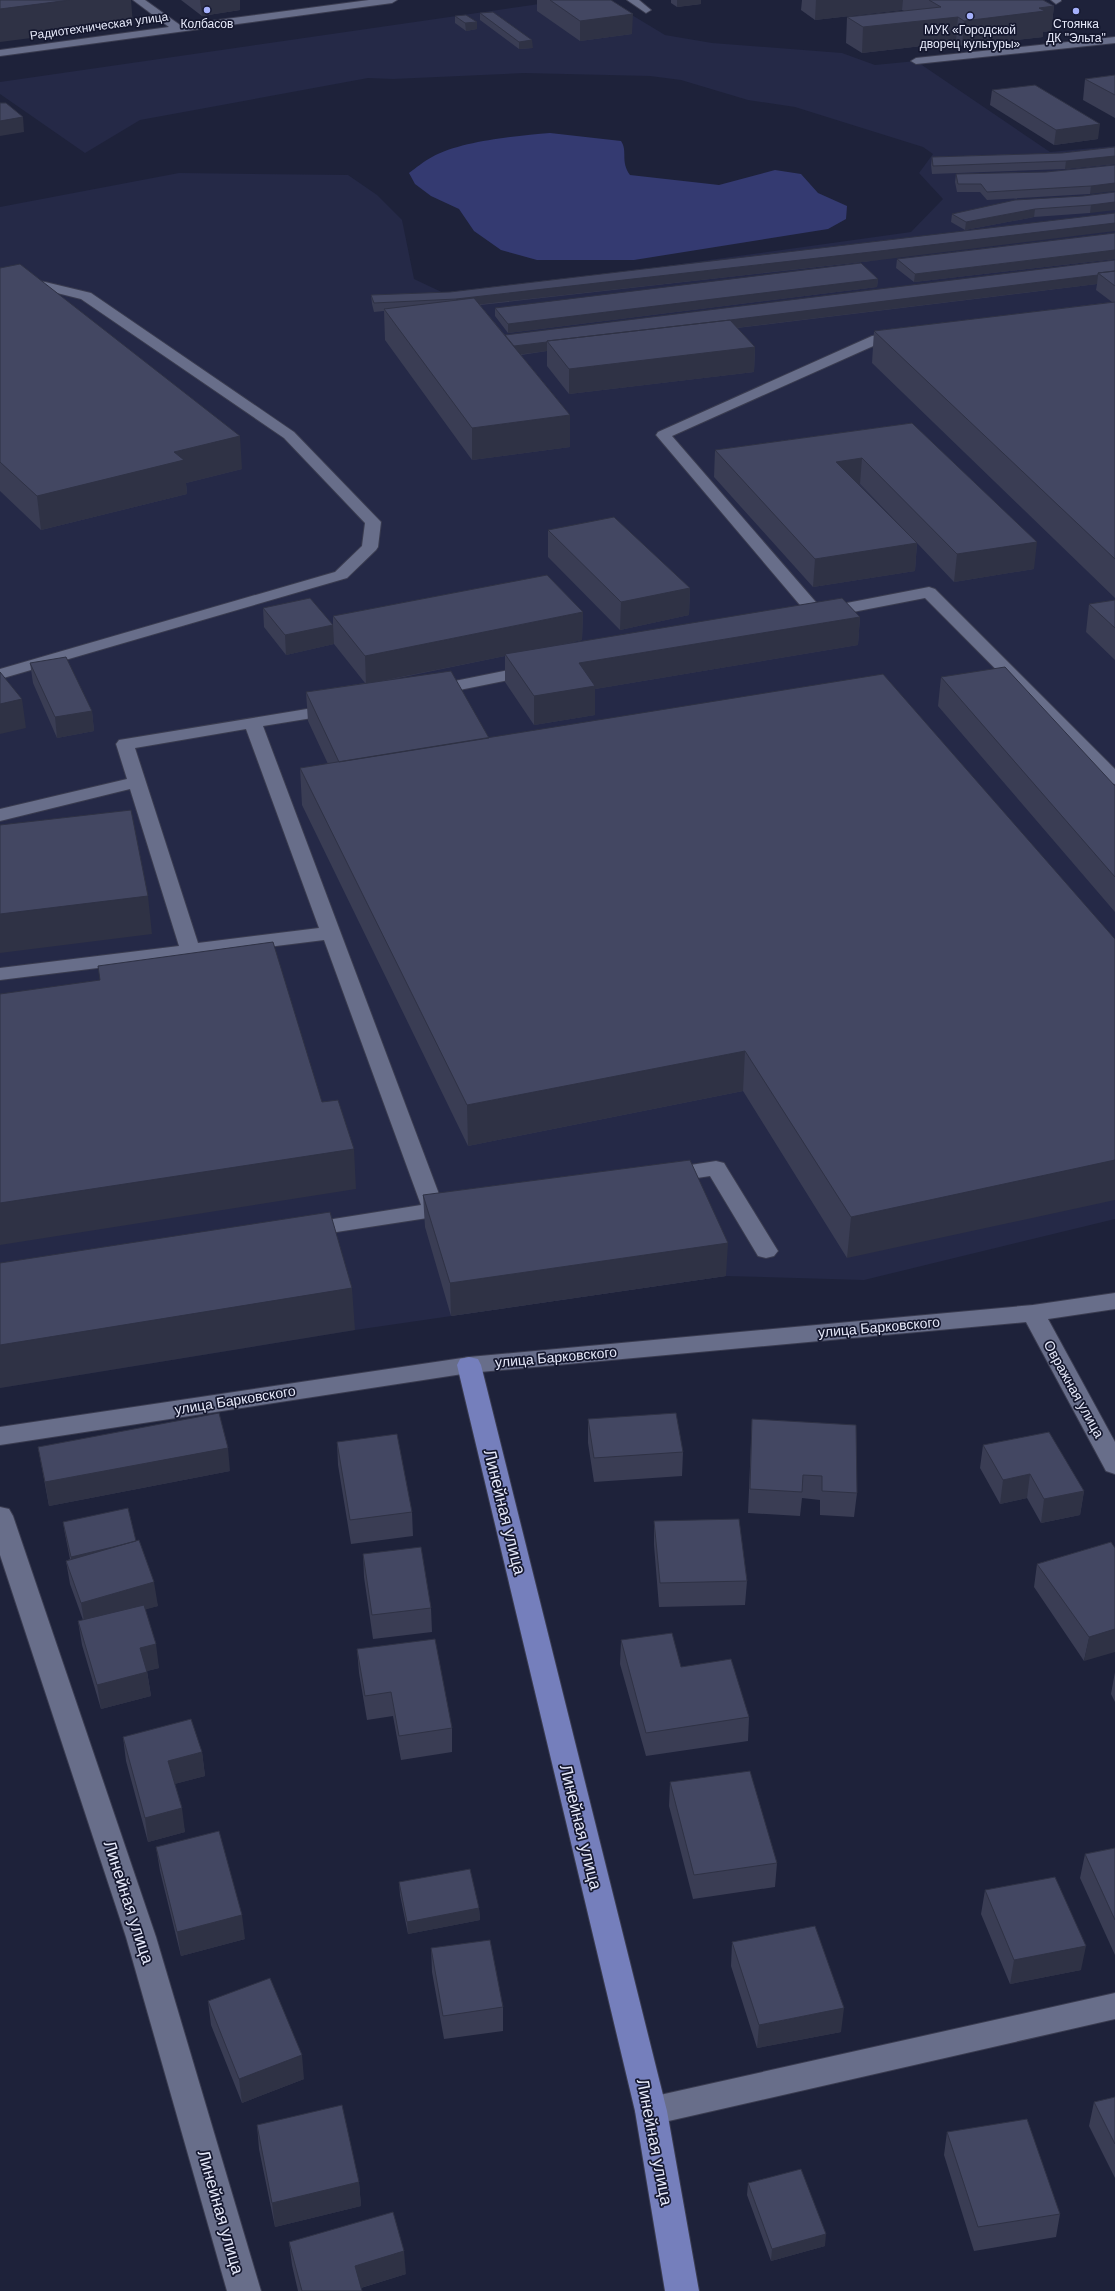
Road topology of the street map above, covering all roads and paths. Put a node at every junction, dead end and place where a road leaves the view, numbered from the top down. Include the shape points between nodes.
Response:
1 (138, 0) edge
2 (392, 0) edge
3 (632, 0) edge
4 (646, 10) dead end
5 (177, 28) junction
6 (1115, 40) edge
7 (0, 53) edge
8 (916, 61) dead end
9 (0, 280) edge
10 (915, 334) edge
11 (552, 667) edge
12 (0, 674) edge
13 (412, 694) edge
14 (350, 707) edge
15 (253, 723) junction
16 (1115, 779) edge
17 (137, 782) junction
18 (0, 815) edge
19 (331, 933) junction
20 (190, 949) junction
21 (0, 974) edge
22 (645, 1179) edge
23 (465, 1206) edge
24 (434, 1210) junction
25 (284, 1234) edge
26 (766, 1251) dead end
27 (1115, 1301) edge
28 (1032, 1313) junction
29 (469, 1365) junction
30 (0, 1436) edge
31 (1115, 1465) edge
32 (0, 1516) edge
33 (1115, 2006) edge
34 (651, 2111) junction
35 (244, 2291) edge
36 (682, 2291) edge

1 - 5 street
2 - 5 street, Радиотехническая улица
3 - 4 street
5 - 7 street, Радиотехническая улица
6 - 8 street
9 - 12 street via 45,286 86,296 288,435 373,522 370,547 341,574
10 - 16 street via 877,339 663,435 809,616 929,592
11 - 13 street
14 - 15 street
15 - 17 street via 125,744
15 - 19 street
17 - 18 street
17 - 20 street
19 - 20 street
19 - 24 street
20 - 21 street
22 - 26 street via 716,1168
23 - 24 street
24 - 25 street
27 - 28 street, улица Барковского
28 - 29 street, улица Барковского
28 - 31 street, Овражная улица
29 - 30 street, улица Барковского
29 - 34 main road, Линейная улица
32 - 35 street, Линейная улица via 142,1937
33 - 34 street
34 - 36 main road, Линейная улица

